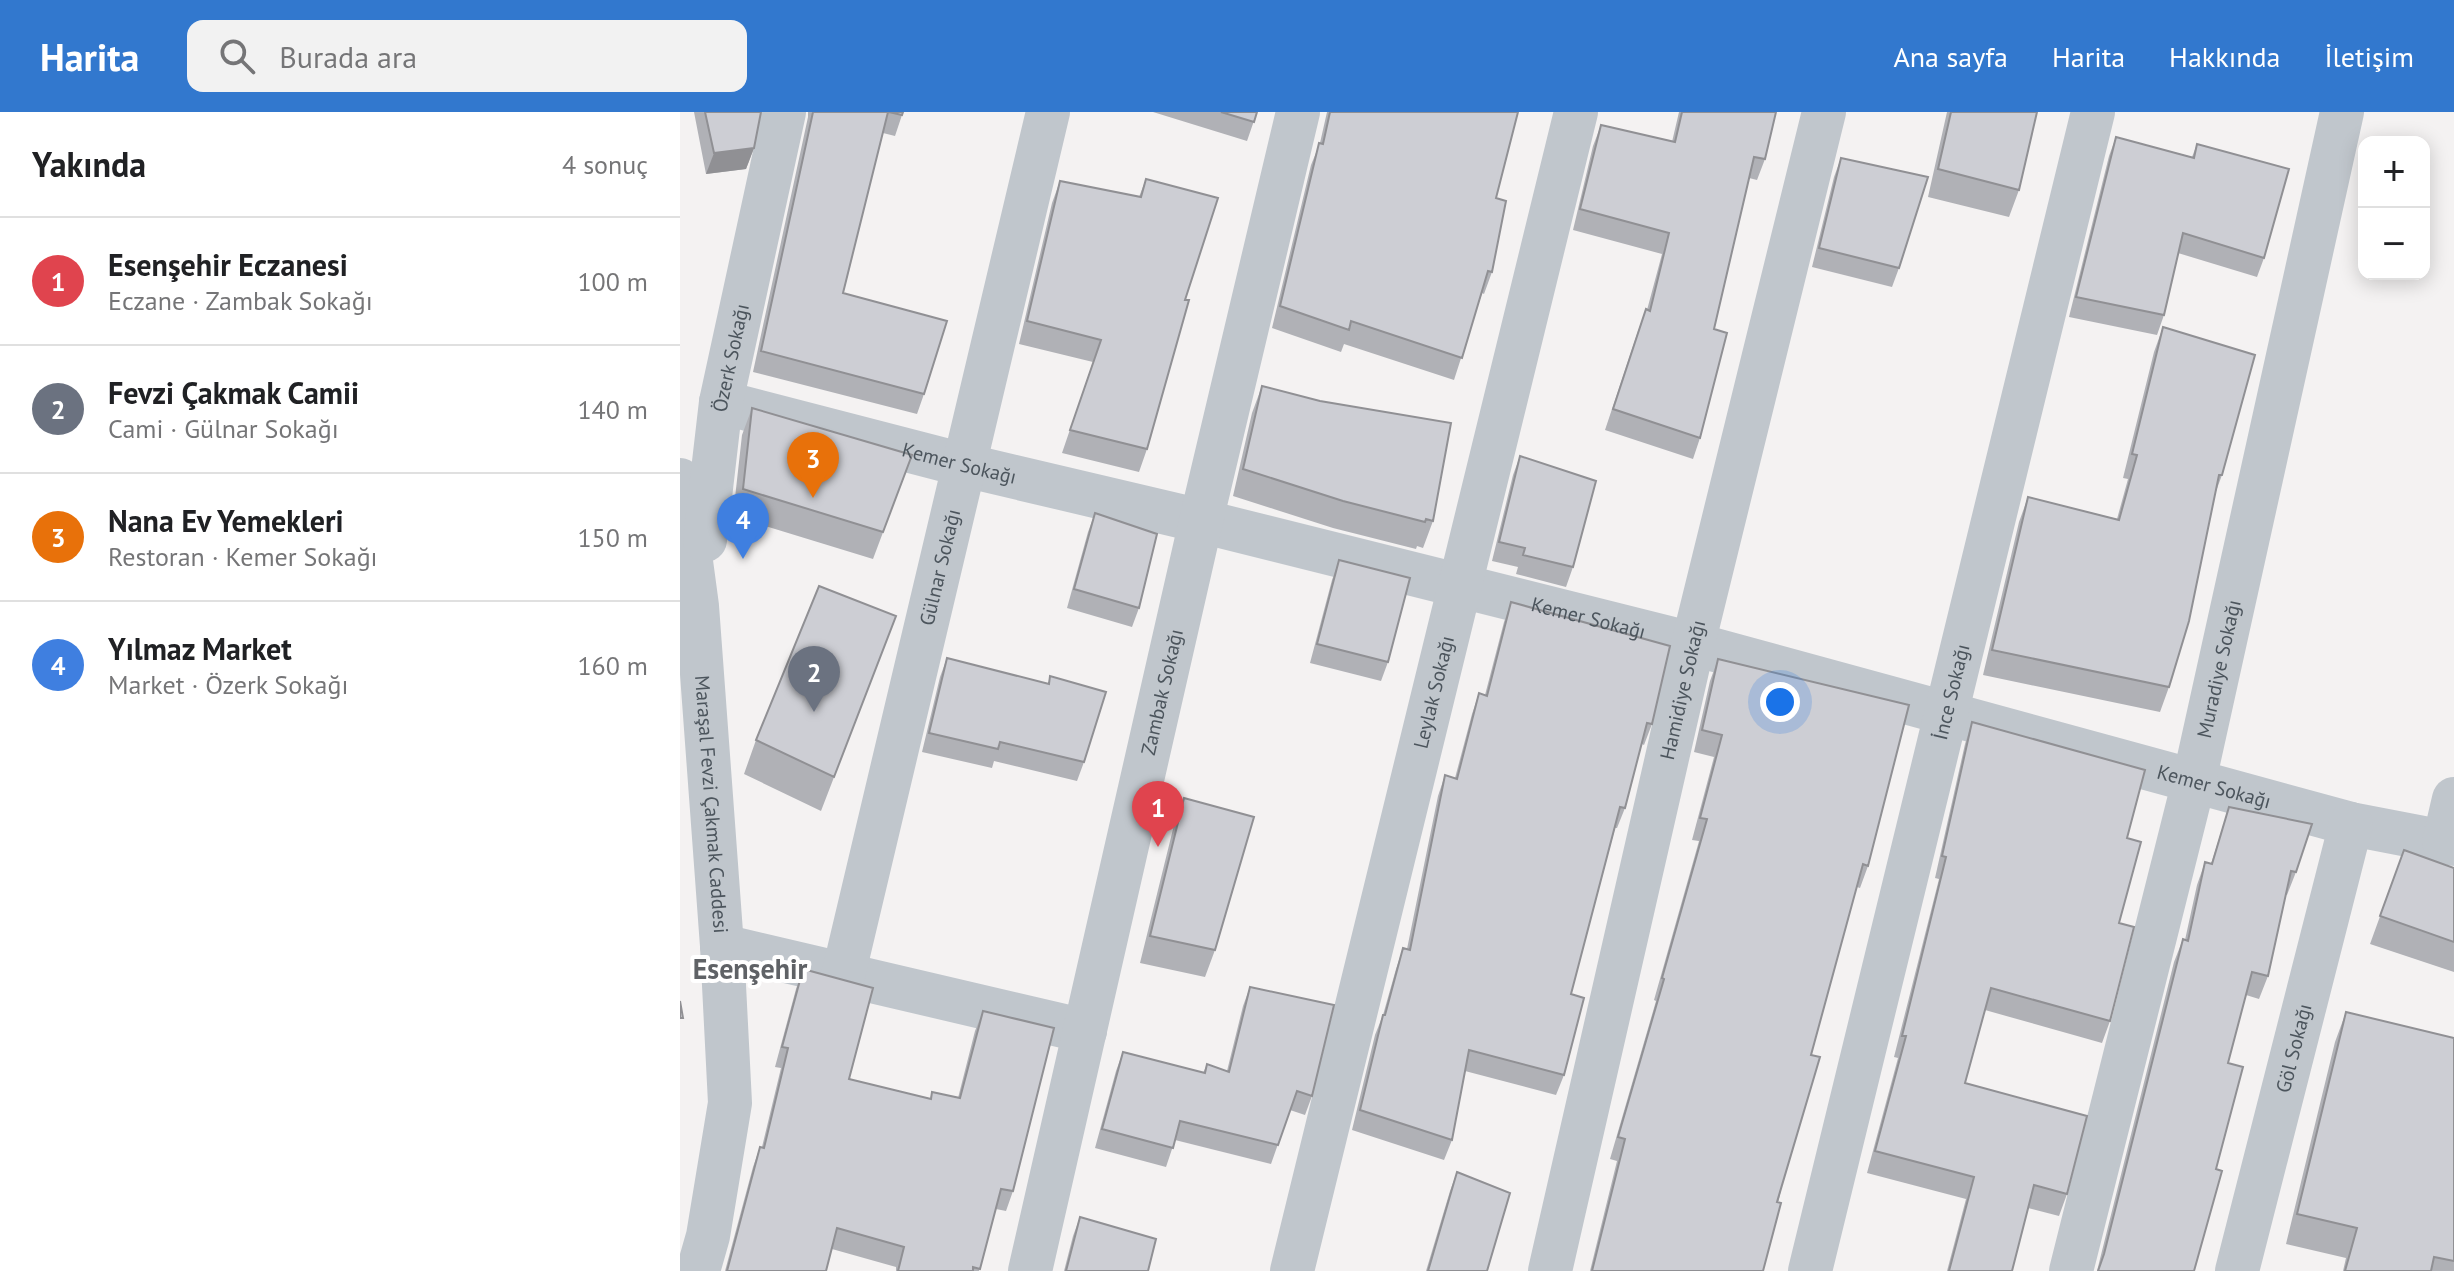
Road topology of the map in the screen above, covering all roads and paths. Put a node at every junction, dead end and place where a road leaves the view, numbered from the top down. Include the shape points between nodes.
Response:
1 (784, 112) edge
2 (1048, 112) edge
3 (1298, 112) edge
4 (1576, 112) edge
5 (1824, 112) edge
6 (2093, 112) edge
7 (2342, 112) edge
8 (721, 402) junction
9 (964, 465) junction
10 (680, 480) edge
11 (1201, 521) junction
12 (1461, 585) junction
13 (688, 606) edge
14 (1693, 644) junction
15 (1946, 715) junction
16 (2194, 781) junction
17 (2454, 799) edge
18 (2351, 824) junction
19 (2449, 843) edge
20 (722, 946) junction
21 (843, 976) junction
22 (1085, 1031) junction
23 (698, 1271) edge
24 (1030, 1271) edge
25 (1292, 1271) edge
26 (1550, 1271) edge
27 (1810, 1271) edge
28 (2071, 1271) edge
29 (2237, 1271) edge

1 - 8 street, Özerk Sokağı
2 - 9 street, Gülnar Sokağı
3 - 11 street, Zambak Sokağı
4 - 12 street, Leylak Sokağı
5 - 14 street, Hamidiye Sokağı
6 - 15 street, İnce Sokağı
7 - 16 street, Muradiye Sokağı
8 - 9 street, Kemer Sokağı
8 - 13 street, Özerk Sokağı
9 - 11 street, Kemer Sokağı
9 - 21 street, Gülnar Sokağı
10 - 13 street, Maraşal Fevzi Çakmak Caddesi
11 - 12 street, Kemer Sokağı
11 - 22 street, Zambak Sokağı
12 - 14 street, Kemer Sokağı
12 - 25 street, Leylak Sokağı
13 - 20 street, Maraşal Fevzi Çakmak Caddesi
14 - 15 street, Kemer Sokağı
14 - 26 street, Hamidiye Sokağı
15 - 16 street, Kemer Sokağı
15 - 27 street, İnce Sokağı
16 - 18 street, Kemer Sokağı
16 - 28 street, Muradiye Sokağı
17 - 19 street
18 - 19 street, Kemer Sokağı
18 - 29 street, Göl Sokağı
20 - 21 street
20 - 23 street, Maraşal Fevzi Çakmak Caddesi via 730,1103
21 - 22 street
22 - 24 street, Zambak Sokağı

